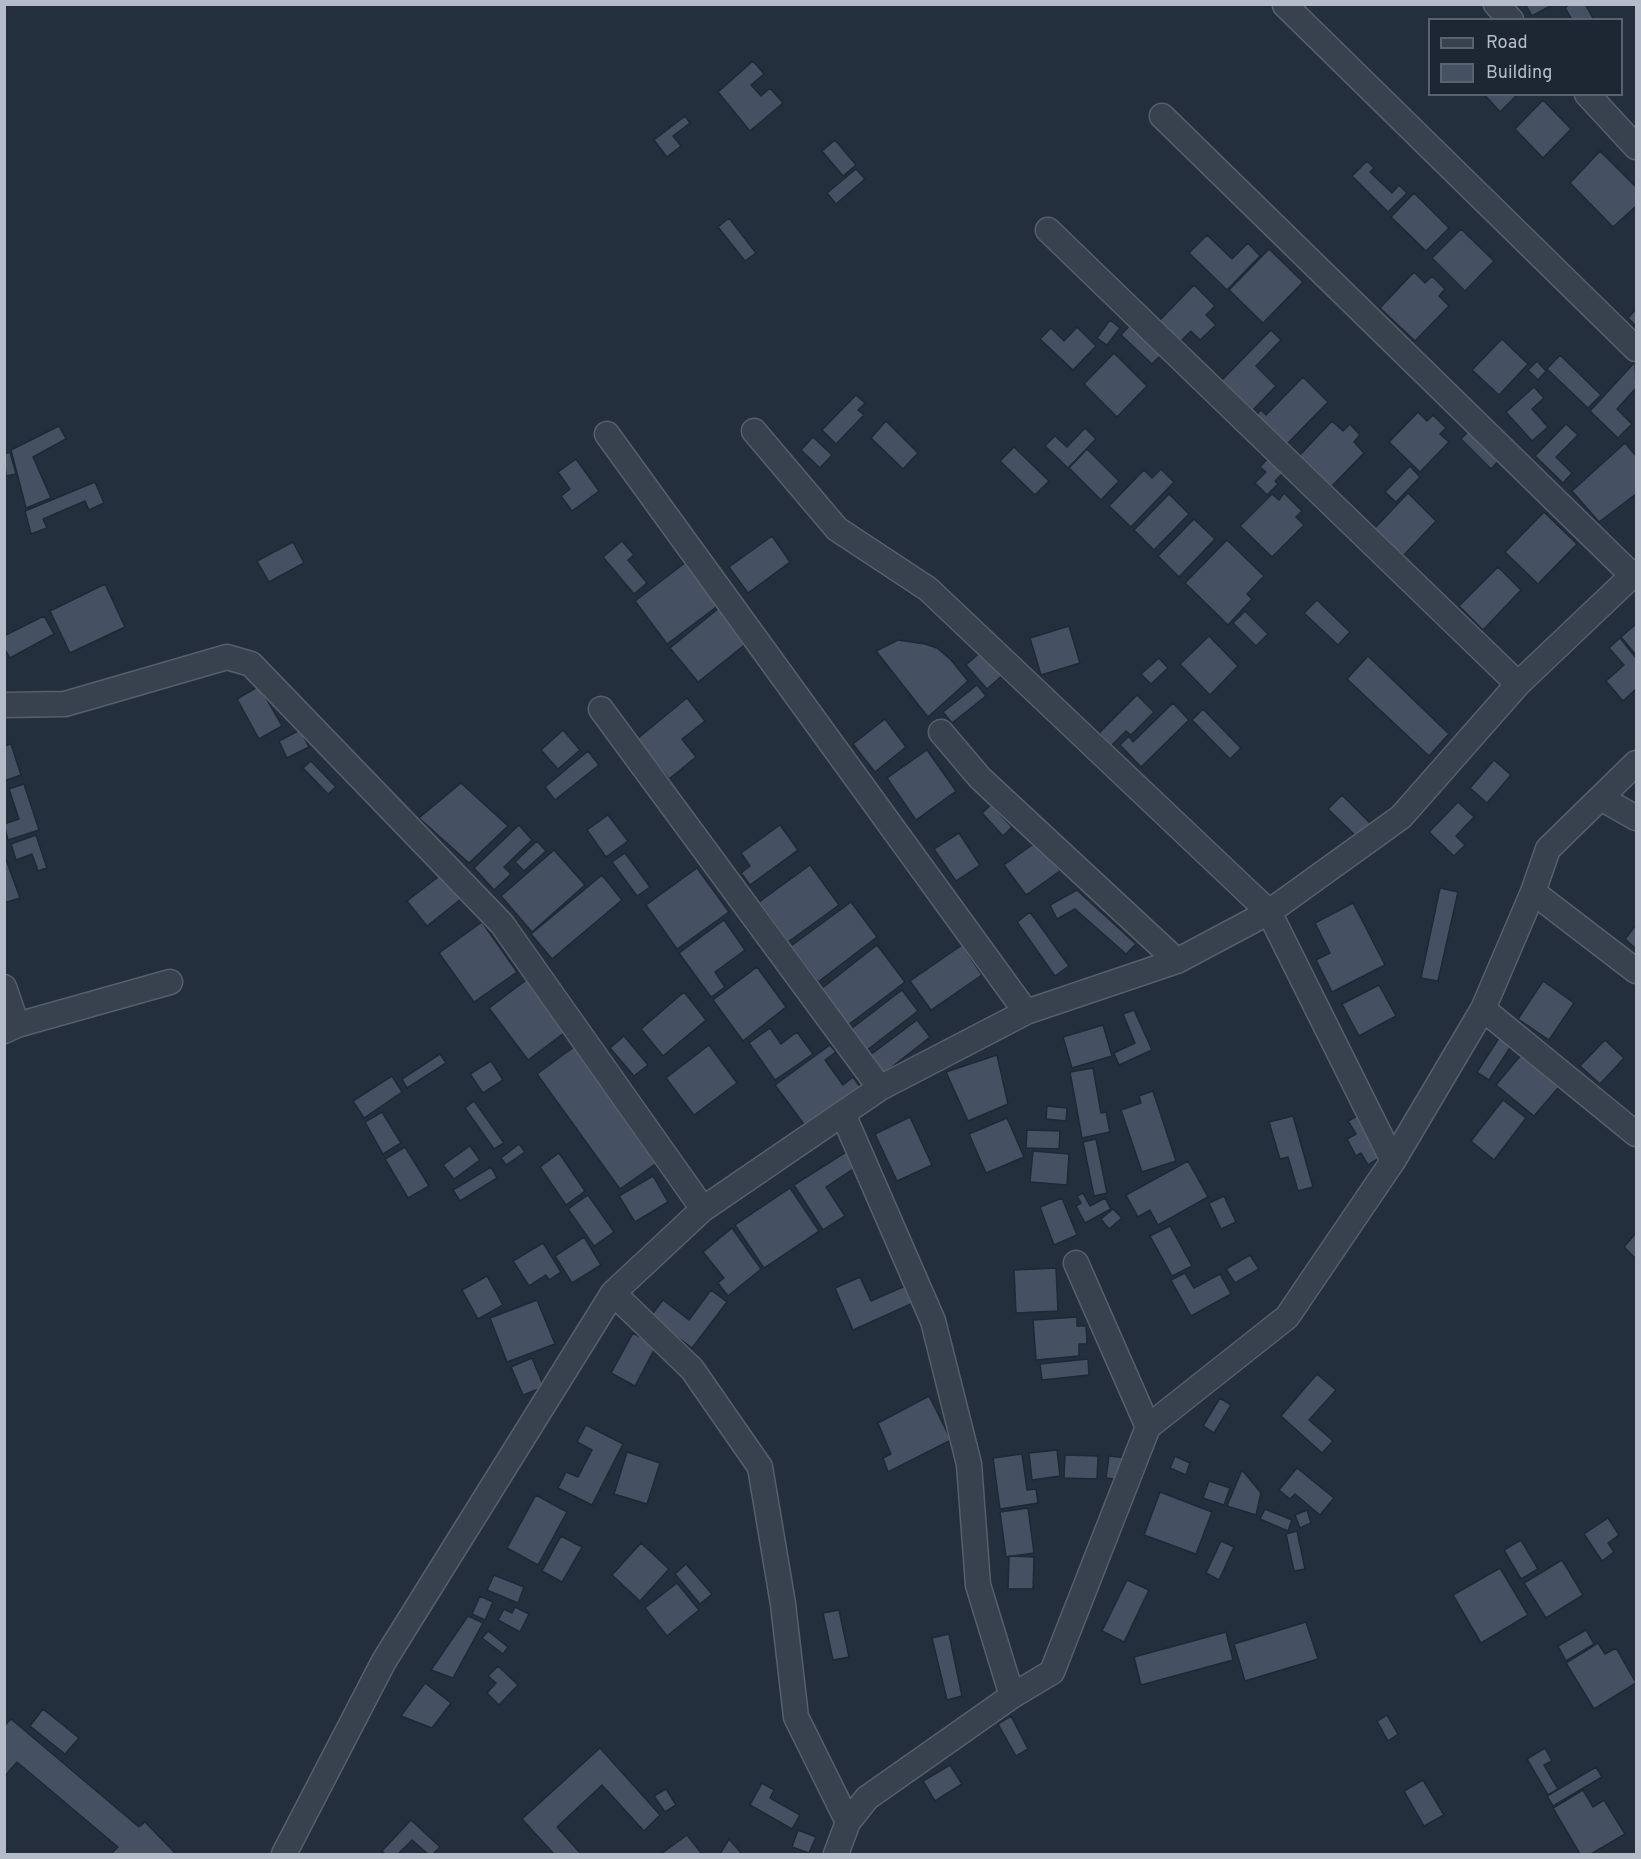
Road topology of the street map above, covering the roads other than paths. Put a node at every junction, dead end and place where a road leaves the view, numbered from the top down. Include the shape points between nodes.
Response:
1 (1496, 4) edge
2 (1285, 5) edge
3 (1509, 18) edge
4 (1589, 96) edge
5 (1162, 116) dead end
6 (1636, 147) edge
7 (1048, 230) dead end
8 (1636, 349) edge
9 (754, 431) dead end
10 (607, 434) dead end
11 (1634, 573) edge
12 (1518, 684) junction
13 (4, 705) edge
14 (601, 709) dead end
15 (941, 732) dead end
16 (1636, 763) edge
17 (1601, 798) junction
18 (1636, 818) edge
19 (1533, 892) junction
20 (1269, 912) junction
21 (1177, 961) junction
22 (1636, 971) edge
23 (170, 982) dead end
24 (4, 987) edge
25 (1483, 1009) junction
26 (1026, 1012) junction
27 (11, 1028) edge
28 (880, 1088) junction
29 (843, 1114) junction
30 (1636, 1134) edge
31 (1393, 1161) junction
32 (703, 1209) junction
33 (1076, 1263) dead end
34 (613, 1293) junction
35 (1148, 1427) junction
36 (1012, 1696) junction
37 (848, 1821) junction
38 (284, 1854) edge
39 (836, 1854) edge

1 - 3 street
2 - 8 street
4 - 6 street
5 - 11 street
7 - 12 street
9 - 20 street via 837,529 928,589
10 - 26 street
11 - 12 street
12 - 20 street via 1401,817
13 - 32 street via 65,704 227,657 251,664 502,924
14 - 28 street
15 - 21 street via 980,777
16 - 17 street
17 - 18 street
17 - 19 street via 1548,849
19 - 22 street
19 - 25 street
20 - 21 street
20 - 31 street
21 - 26 street
23 - 27 street
24 - 27 street
25 - 30 street
25 - 31 street
26 - 28 street
28 - 29 street
29 - 32 street
29 - 36 street via 933,1321 969,1464 978,1585
31 - 35 street via 1287,1317
32 - 34 street
33 - 35 street
34 - 37 street via 692,1369 760,1467 783,1604 796,1717
34 - 38 street via 384,1661
35 - 36 street via 1052,1672
36 - 37 street via 867,1798
37 - 39 street

